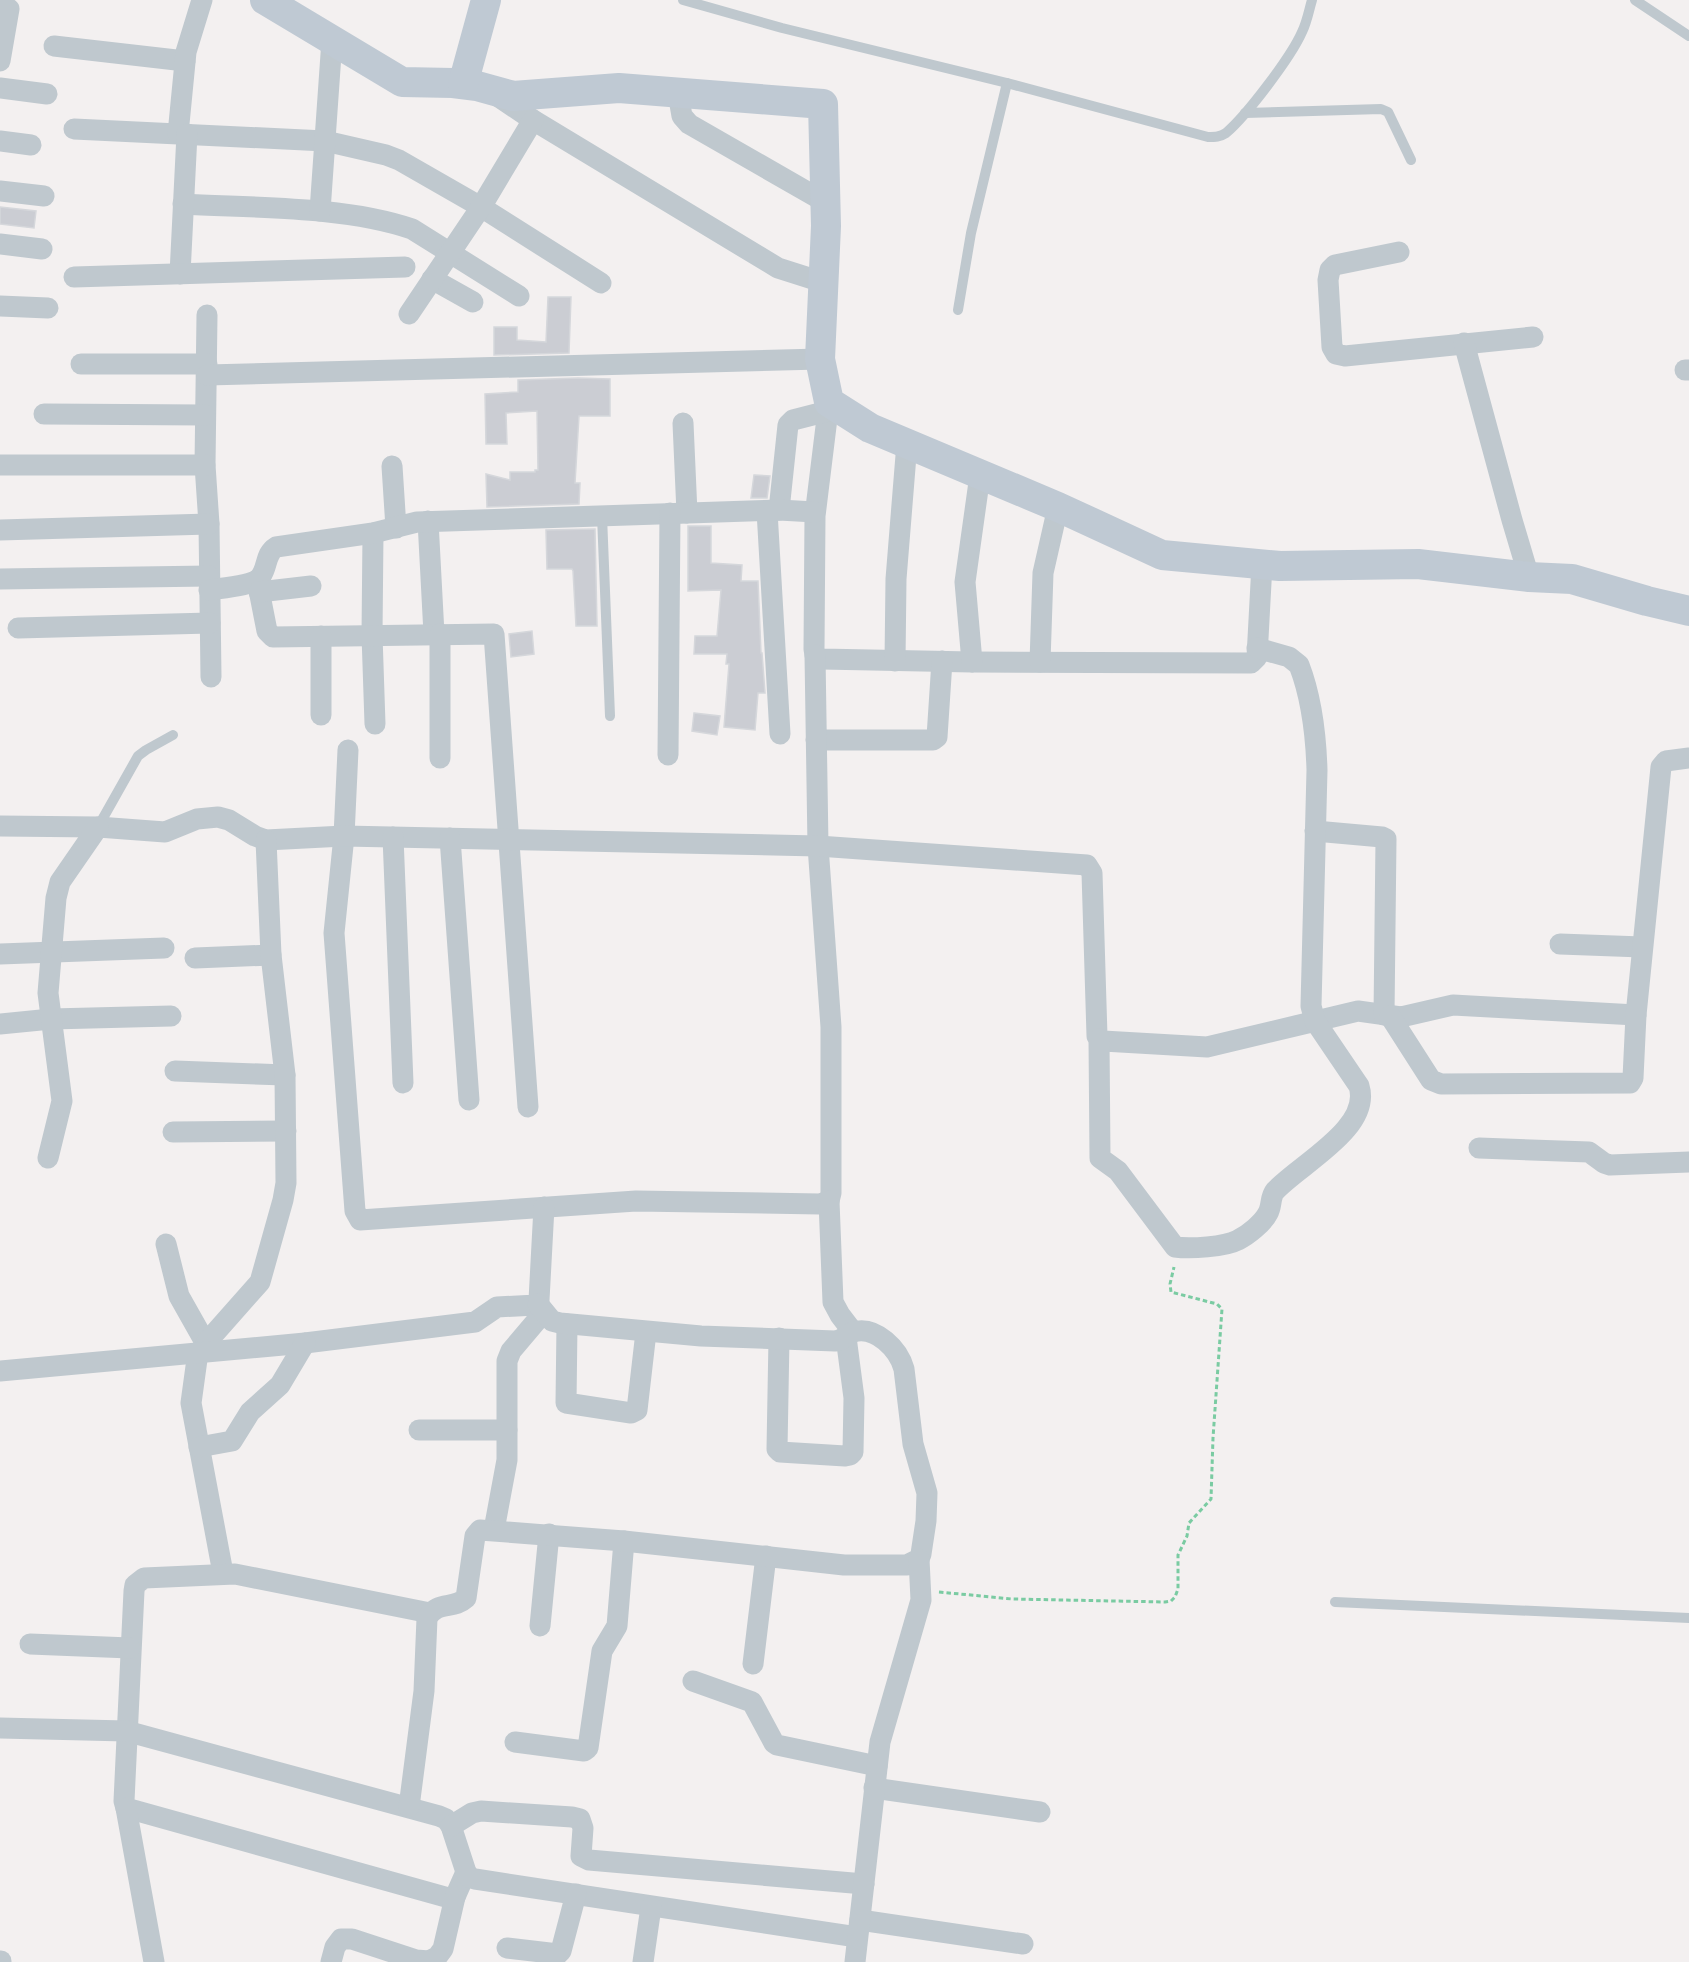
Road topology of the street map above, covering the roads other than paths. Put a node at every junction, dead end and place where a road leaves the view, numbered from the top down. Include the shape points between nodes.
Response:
1 (202, 0) edge
2 (265, 0) edge
3 (486, 0) edge
4 (683, 0) edge
5 (1312, 0) edge
6 (1635, 0) edge
7 (0, 4) edge
8 (1689, 36) edge
9 (332, 40) junction
10 (54, 46) dead end
11 (0, 61) edge
12 (185, 61) junction
13 (1007, 83) junction
14 (476, 87) junction
15 (0, 88) edge
16 (678, 93) junction
17 (47, 94) dead end
18 (1245, 113) junction
19 (533, 120) junction
20 (74, 129) dead end
21 (182, 134) junction
22 (0, 141) edge
23 (325, 141) junction
24 (31, 145) dead end
25 (1411, 159) dead end
26 (0, 191) edge
27 (44, 196) dead end
28 (825, 202) junction
29 (183, 204) junction
30 (481, 207) junction
31 (320, 211) junction
32 (0, 244) edge
33 (42, 249) dead end
34 (450, 252) junction
35 (1399, 252) dead end
36 (405, 267) dead end
37 (180, 274) junction
38 (74, 277) dead end
39 (432, 279) junction
40 (822, 282) junction
41 (601, 283) dead end
42 (519, 296) dead end
43 (473, 302) dead end
44 (0, 306) edge
45 (48, 308) dead end
46 (958, 310) dead end
47 (409, 314) dead end
48 (207, 315) dead end
49 (1533, 337) dead end
50 (1464, 343) junction
51 (820, 359) junction
52 (81, 364) dead end
53 (207, 369) junction
54 (829, 407) junction
55 (44, 414) dead end
56 (205, 415) junction
57 (683, 423) dead end
58 (907, 443) junction
59 (0, 465) edge
60 (206, 465) junction
61 (392, 466) dead end
62 (980, 475) junction
63 (1059, 507) junction
64 (773, 510) junction
65 (815, 512) junction
66 (679, 513) junction
67 (602, 516) junction
68 (428, 521) junction
69 (208, 524) junction
70 (396, 528) junction
71 (0, 530) edge
72 (373, 533) junction
73 (1262, 564) junction
74 (1530, 577) junction
75 (0, 579) edge
76 (209, 583) junction
77 (258, 586) junction
78 (311, 586) dead end
79 (1689, 611) edge
80 (210, 623) junction
81 (18, 628) dead end
82 (437, 634) junction
83 (372, 635) junction
84 (321, 636) junction
85 (1257, 648) junction
86 (815, 655) junction
87 (895, 661) junction
88 (942, 661) junction
89 (972, 662) junction
90 (1040, 662) junction
91 (211, 677) dead end
92 (321, 715) dead end
93 (610, 716) dead end
94 (375, 724) dead end
95 (780, 734) dead end
96 (173, 735) dead end
97 (816, 740) junction
98 (348, 750) dead end
99 (668, 755) dead end
100 (440, 758) dead end
101 (1689, 758) edge
102 (0, 826) edge
103 (98, 827) junction
104 (1315, 831) junction
105 (344, 836) junction
106 (393, 837) junction
107 (450, 838) junction
108 (508, 838) junction
109 (267, 840) junction
110 (818, 846) junction
111 (1560, 944) dead end
112 (1642, 947) junction
113 (164, 948) dead end
114 (51, 952) junction
115 (0, 954) edge
116 (271, 955) junction
117 (195, 958) dead end
118 (1387, 1015) junction
119 (1636, 1015) junction
120 (171, 1016) dead end
121 (51, 1019) junction
122 (1316, 1021) junction
123 (0, 1024) edge
124 (1099, 1039) junction
125 (175, 1071) dead end
126 (285, 1075) junction
127 (403, 1083) dead end
128 (470, 1100) dead end
129 (528, 1107) dead end
130 (286, 1131) junction
131 (173, 1132) dead end
132 (1479, 1148) dead end
133 (48, 1158) dead end
134 (1689, 1162) edge
135 (829, 1201) junction
136 (544, 1207) junction
137 (166, 1244) dead end
138 (541, 1308) junction
139 (567, 1324) junction
140 (646, 1332) junction
141 (849, 1334) junction
142 (779, 1338) junction
143 (305, 1343) junction
144 (204, 1349) junction
145 (0, 1371) edge
146 (419, 1430) dead end
147 (507, 1430) junction
148 (199, 1447) junction
149 (494, 1530) junction
150 (549, 1534) junction
151 (624, 1541) junction
152 (766, 1556) junction
153 (919, 1559) junction
154 (223, 1573) junction
155 (1335, 1602) dead end
156 (430, 1613) junction
157 (1689, 1618) edge
158 (540, 1626) dead end
159 (30, 1644) dead end
160 (130, 1648) junction
161 (753, 1664) dead end
162 (693, 1681) dead end
163 (0, 1728) edge
164 (126, 1731) junction
165 (515, 1742) dead end
166 (877, 1767) junction
167 (874, 1788) junction
168 (409, 1807) junction
169 (126, 1808) junction
170 (1040, 1812) dead end
171 (451, 1826) junction
172 (466, 1872) junction
173 (864, 1884) junction
174 (576, 1893) junction
175 (455, 1897) junction
176 (651, 1907) junction
177 (858, 1929) junction
178 (1023, 1944) dead end
179 (507, 1948) dead end
180 (154, 1962) edge
181 (331, 1962) edge
182 (643, 1962) edge
183 (855, 1962) edge

1 - 12 street
2 - 9 street
3 - 14 street
4 - 13 lane
5 - 18 lane via 1303,31 1291,52
6 - 8 lane
7 - 11 street via 9,9
9 - 14 street via 402,82
9 - 23 street
10 - 12 street
12 - 21 street
13 - 18 lane via 1208,137 1225,134
13 - 46 lane via 971,233
14 - 16 street via 513,96 619,88
14 - 19 street
15 - 17 street
16 - 28 street via 681,116 689,124
16 - 28 street via 823,104
18 - 25 lane via 1381,109 1388,112
19 - 30 street
19 - 40 street via 778,268
20 - 21 street
21 - 23 street
21 - 29 street
22 - 24 street
23 - 30 street via 399,160
23 - 31 street
26 - 27 street
28 - 40 street
29 - 31 street
29 - 37 street
30 - 34 street
30 - 41 street
31 - 34 street via 398,224
32 - 33 street
34 - 39 street
34 - 42 street
35 - 50 street via 1335,265 1330,270 1332,347 1336,354
36 - 37 street
37 - 38 street
39 - 43 street
39 - 47 street
40 - 51 street
44 - 45 street
48 - 53 street
49 - 50 street
50 - 74 street
51 - 53 street
51 - 54 street
52 - 53 street
53 - 56 street
54 - 58 street
54 - 64 street via 788,425
54 - 65 street
55 - 56 street
56 - 60 street
57 - 66 street
58 - 62 street
58 - 87 street via 896,579
59 - 60 street
60 - 69 street
61 - 70 street
62 - 63 street
62 - 89 street via 965,582
63 - 73 street via 1162,555
63 - 90 street via 1043,573
64 - 65 street
64 - 66 street
64 - 95 street
65 - 86 street
66 - 67 street
66 - 99 street
67 - 68 street
67 - 93 lane
68 - 70 street
68 - 82 street
69 - 71 street
69 - 76 street
70 - 72 street
72 - 77 street via 276,547 269,552
72 - 83 street
73 - 74 street via 1418,564
73 - 85 street
74 - 79 street via 1572,579
75 - 76 street
76 - 77 street
76 - 80 street
77 - 78 street
77 - 84 street via 269,635
80 - 81 street
80 - 91 street
82 - 83 street
82 - 100 street
82 - 108 street via 495,636
83 - 84 street
83 - 94 street
84 - 92 street
85 - 90 street via 1257,657 1251,663
85 - 104 street via 1289,657 1301,670 1316,738
86 - 87 street
86 - 97 street
87 - 88 street
88 - 89 street
88 - 97 street via 937,737 933,740
89 - 90 street
96 - 103 lane via 138,756
97 - 110 street
98 - 105 street
101 - 112 street via 1666,760 1661,768
102 - 103 street
103 - 109 street via 165,832 197,819 218,817
103 - 114 street via 60,882
104 - 118 street via 1386,840
104 - 122 street via 1310,1001
105 - 106 street
105 - 109 street
105 - 136 street via 334,933 357,1216 364,1221
106 - 107 street
106 - 127 street
107 - 108 street
107 - 128 street
108 - 110 street
108 - 129 street
109 - 116 street
110 - 124 street via 1089,866
110 - 135 street via 831,1027
111 - 112 street
112 - 119 street
113 - 114 street
114 - 115 street
114 - 121 street
116 - 117 street
116 - 126 street
118 - 119 street via 1408,1017 1453,1005
118 - 119 street via 1431,1080 1446,1084 1630,1083
118 - 122 street via 1358,1011
120 - 121 street
121 - 123 street
121 - 133 street via 62,1101
122 - 124 street via 1207,1047
122 - 124 street via 1359,1086 1362,1095 1357,1115 1340,1135 1275,1191 1268,1214 1246,1236 1224,1245 1172,1245 1118,1171 1100,1158
125 - 126 street
126 - 130 street
130 - 131 street
130 - 144 street via 286,1183 263,1277
132 - 134 street via 1589,1152 1610,1165
135 - 136 street via 636,1201
135 - 141 street via 833,1302
136 - 138 street
137 - 144 street via 179,1296
138 - 139 street via 555,1322
138 - 143 street via 496,1307 475,1322
138 - 147 street via 507,1361
139 - 140 street
139 - 140 street via 566,1403 632,1413 636,1410
140 - 142 street
141 - 142 street via 835,1341
141 - 142 street via 853,1452 845,1456 777,1449
141 - 153 street via 878,1336 902,1359 913,1444 927,1493
143 - 144 street
143 - 148 street via 280,1385 250,1412 232,1441
144 - 145 street
144 - 148 street via 191,1399
146 - 147 street
147 - 149 street via 507,1460
148 - 154 street
149 - 150 street
149 - 156 street via 476,1532 466,1598
150 - 151 street
150 - 158 street
151 - 152 street
151 - 165 street via 617,1626 602,1651 588,1748 584,1751
152 - 153 street via 844,1565 907,1565
152 - 161 street
153 - 166 street via 921,1600 880,1742
154 - 156 street
154 - 160 street via 139,1581 134,1591
155 - 157 lane
156 - 168 street via 425,1624 426,1675
159 - 160 street
160 - 164 street
162 - 166 street via 752,1702 777,1745
163 - 164 street
164 - 168 street
164 - 169 street
166 - 167 street
167 - 170 street
167 - 173 street
168 - 171 street via 446,1819
169 - 175 street
169 - 180 street
171 - 172 street
171 - 173 street via 481,1811 572,1817 580,1819 583,1828 580,1856 589,1860
172 - 174 street via 475,1879
172 - 175 street
173 - 177 street
174 - 176 street
174 - 179 street via 561,1952
175 - 181 street via 443,1949 429,1962 341,1939
176 - 177 street
176 - 182 street
177 - 178 street
177 - 183 street

